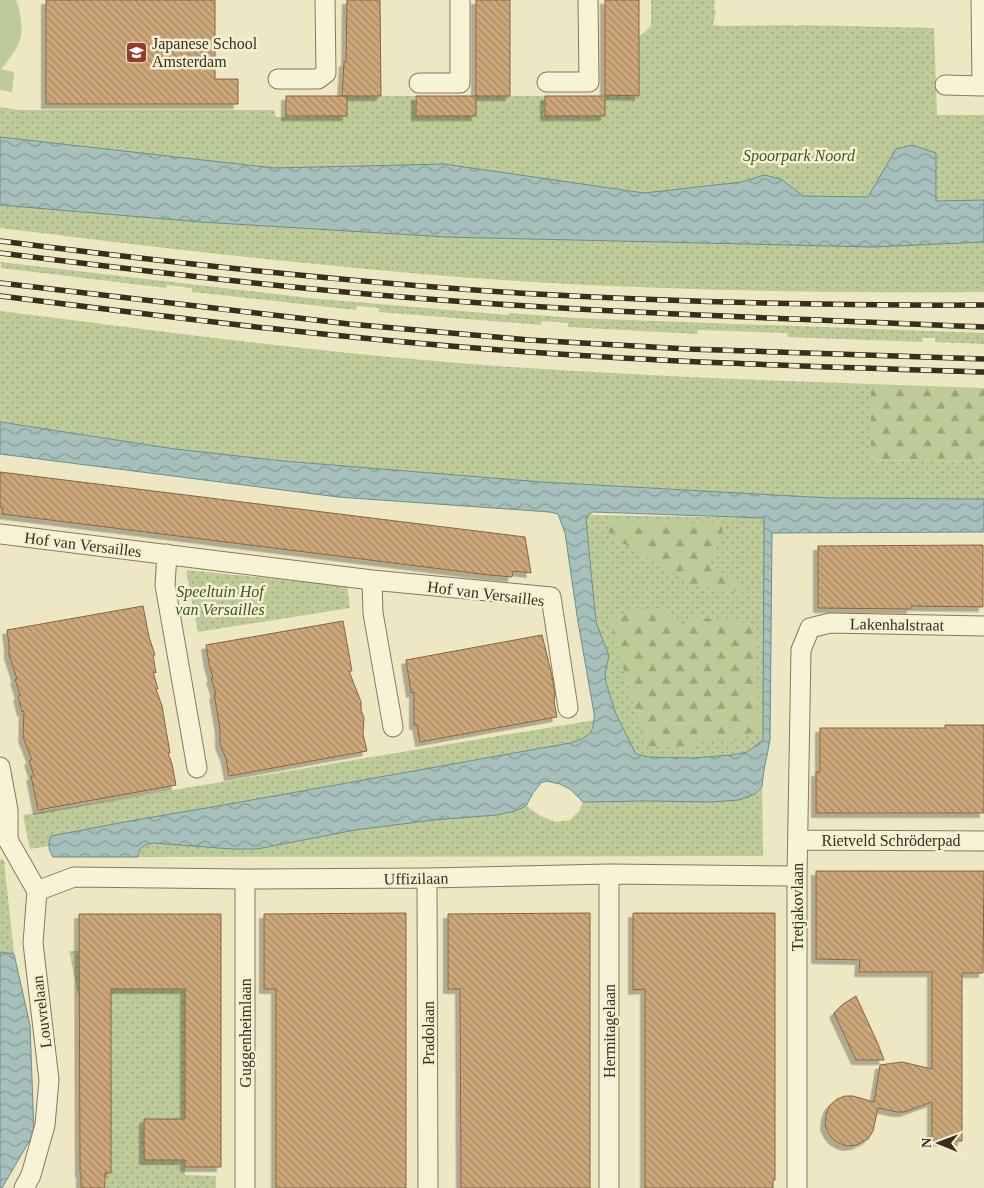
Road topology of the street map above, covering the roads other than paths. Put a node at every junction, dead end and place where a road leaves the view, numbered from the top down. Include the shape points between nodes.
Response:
1 (325, 0) edge
2 (460, 0) edge
3 (588, 0) edge
4 (981, 0) edge
5 (278, 79) dead end
6 (547, 82) dead end
7 (419, 83) dead end
8 (944, 85) dead end
9 (0, 534) edge
10 (167, 554) junction
11 (372, 580) junction
12 (984, 626) edge
13 (810, 628) joint
14 (568, 708) dead end
15 (393, 727) dead end
16 (0, 767) edge
17 (197, 768) dead end
18 (4, 839) edge
19 (798, 840) junction
20 (984, 841) edge
21 (609, 874) junction
22 (797, 876) junction
23 (427, 878) junction
24 (245, 879) junction
25 (37, 892) junction
26 (24, 1188) edge
27 (245, 1188) edge
28 (428, 1188) edge
29 (610, 1188) edge
30 (797, 1188) edge

1 - 5 street via 326,73 318,79
2 - 7 street via 460,83
3 - 6 street via 589,82
4 - 8 street via 982,86
9 - 10 street, Hof van Versailles
10 - 11 street, Hof van Versailles
10 - 17 street via 165,585
11 - 14 street, Hof van Versailles via 551,597
11 - 15 street via 373,613
12 - 13 street, Lakenhalstraat via 830,623
13 - 19 street, Tretjakovlaan via 802,650
16 - 18 street via 8,810
18 - 25 street
19 - 20 street, Rietveld Schröderpad
19 - 22 street, Tretjakovlaan
21 - 22 street, Uffizilaan
21 - 23 street, Uffizilaan
21 - 29 street, Hermitagelaan
22 - 30 street, Tretjakovlaan
23 - 24 street, Uffizilaan
23 - 28 street, Pradolaan
24 - 25 street, Uffizilaan via 74,877
24 - 27 street, Guggenheimlaan
25 - 26 street, Louvrelaan via 33,943 50,1080 45,1125 31,1175

